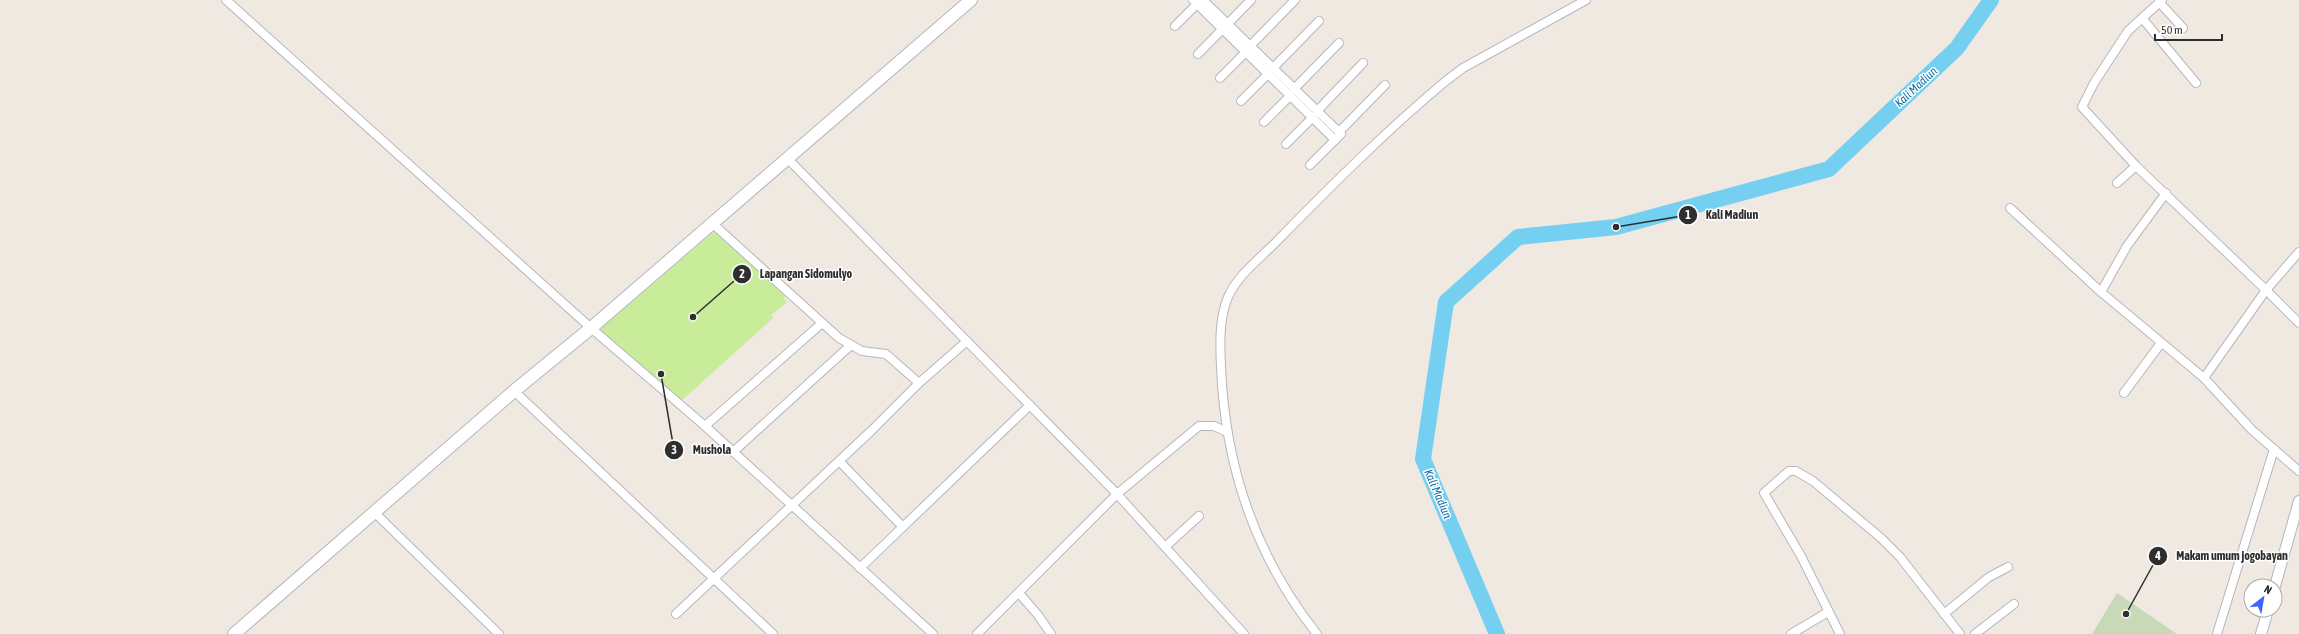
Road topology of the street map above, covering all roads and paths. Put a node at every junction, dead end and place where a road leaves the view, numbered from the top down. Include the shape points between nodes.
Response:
1 (226, 0) edge
2 (971, 0) edge
3 (1251, 0) edge
4 (1295, 0) edge
5 (1586, 0) edge
6 (1200, 1) edge
7 (2161, 1) edge
8 (2142, 18) junction
9 (1319, 21) dead end
10 (1175, 26) dead end
11 (1225, 27) junction
12 (2182, 28) dead end
13 (1339, 43) dead end
14 (1248, 49) junction
15 (1198, 54) dead end
16 (1363, 63) dead end
17 (1270, 71) junction
18 (1220, 78) dead end
19 (2196, 83) dead end
20 (1385, 85) dead end
21 (1292, 92) junction
22 (1241, 101) dead end
23 (1315, 114) junction
24 (1264, 122) dead end
25 (1337, 136) junction
26 (1286, 144) dead end
27 (787, 158) junction
28 (1310, 165) dead end
29 (2136, 166) junction
30 (2117, 183) dead end
31 (2166, 193) junction
32 (2010, 208) dead end
33 (712, 223) junction
34 (2299, 252) edge
35 (2266, 290) junction
36 (2101, 292) junction
37 (822, 323) junction
38 (2299, 324) edge
39 (591, 328) junction
40 (967, 341) junction
41 (2161, 343) junction
42 (851, 345) junction
43 (2204, 378) junction
44 (919, 384) junction
45 (514, 391) junction
46 (2124, 393) dead end
47 (1030, 405) junction
48 (705, 426) junction
49 (1227, 432) junction
50 (2274, 449) junction
51 (734, 452) junction
52 (839, 461) junction
53 (2299, 471) edge
54 (1117, 494) junction
55 (2299, 501) edge
56 (792, 506) junction
57 (376, 513) junction
58 (1199, 516) dead end
59 (903, 527) junction
60 (1166, 546) junction
61 (2008, 567) dead end
62 (860, 568) junction
63 (713, 578) junction
64 (2277, 578) edge
65 (1019, 593) junction
66 (2014, 604) dead end
67 (1828, 612) junction
68 (676, 614) dead end
69 (1944, 614) junction
70 (2266, 618) edge
71 (234, 634) edge
72 (499, 634) edge
73 (773, 634) edge
74 (933, 634) edge
75 (977, 634) edge
76 (1051, 634) edge
77 (1244, 634) edge
78 (1317, 634) edge
79 (1791, 634) edge
80 (1840, 634) edge
81 (1960, 634) edge
82 (1975, 634) edge
83 (2217, 634) edge
84 (2261, 634) edge

1 - 39 street
2 - 27 main road
3 - 11 street
4 - 14 street
5 - 49 street via 1463,68 1447,80 1330,187 1240,278 1228,297 1220,342 1222,403
6 - 10 street
6 - 11 street
7 - 8 street
7 - 12 street
8 - 19 street
8 - 29 street via 2128,30 2082,107
9 - 17 street
11 - 14 street
11 - 15 street
13 - 21 street
14 - 17 street
14 - 18 street
16 - 23 street
17 - 21 street
17 - 22 street
20 - 25 street
21 - 23 street
21 - 24 street
23 - 25 street
23 - 26 street
25 - 28 street
27 - 33 main road
27 - 40 street
29 - 30 street
29 - 31 street
31 - 35 street
31 - 36 street via 2130,242
32 - 36 street
33 - 37 street
33 - 39 main road
34 - 35 street
35 - 38 street
35 - 43 street
36 - 41 street
37 - 42 street
37 - 48 street
39 - 45 main road
39 - 48 street
40 - 44 street
40 - 47 street
41 - 43 street
41 - 46 street
42 - 44 street via 862,351 886,354
42 - 51 street
43 - 50 street via 2252,430
44 - 52 street
45 - 57 main road
45 - 63 street
47 - 54 street
47 - 59 street
48 - 51 street
49 - 54 street via 1214,426 1199,426
49 - 78 street via 1249,515 1259,538 1276,574
50 - 53 street
50 - 83 street
51 - 56 street
52 - 56 street
52 - 59 street
54 - 60 street
54 - 65 street
55 - 64 street
56 - 62 street
56 - 63 street
57 - 71 main road
57 - 72 street
58 - 60 street
59 - 62 street
60 - 77 street
61 - 69 street via 1989,577
62 - 74 street
63 - 68 street
63 - 73 street
65 - 75 street
65 - 76 street
66 - 82 street
67 - 69 street via 1764,493 1790,471 1796,471 1813,481 1881,538 1900,557
67 - 79 street
67 - 80 street
69 - 81 street
70 - 84 street

